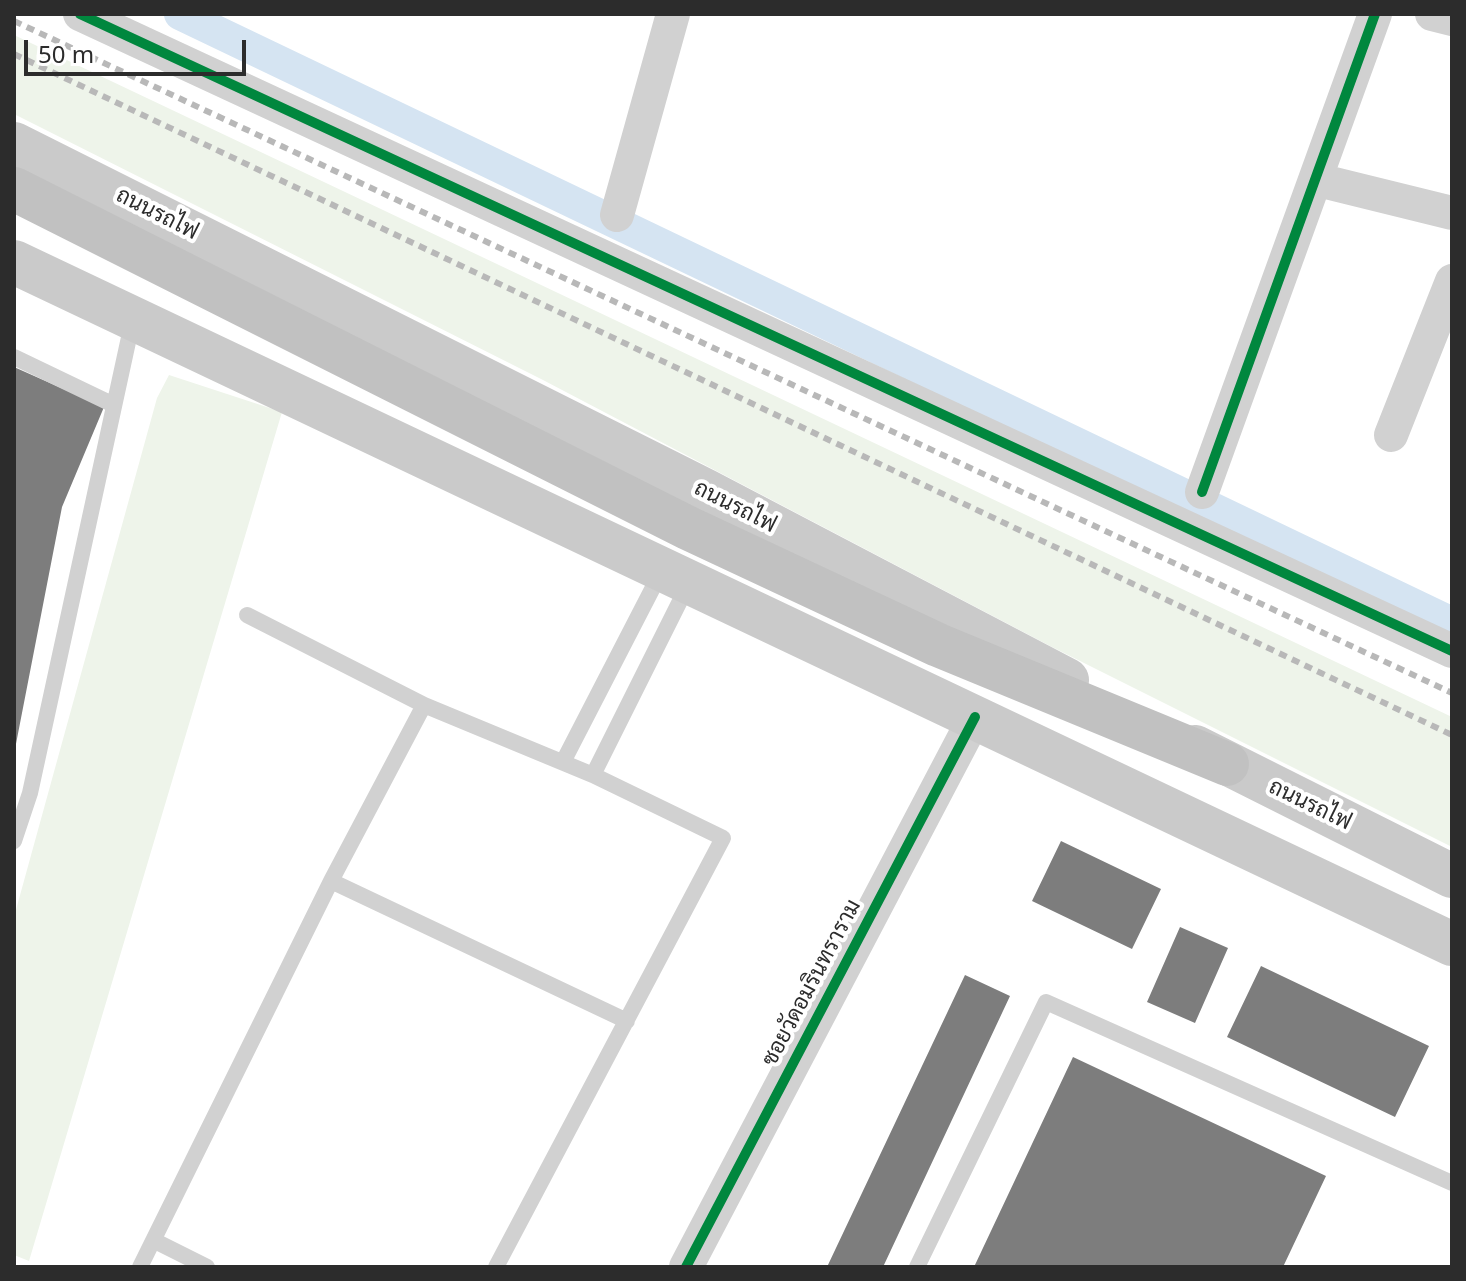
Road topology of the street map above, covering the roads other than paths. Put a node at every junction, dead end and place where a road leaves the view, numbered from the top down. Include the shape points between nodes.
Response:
1 (80, 14) edge
2 (673, 14) edge
3 (1375, 14) edge
4 (1432, 14) edge
5 (1452, 19) edge
6 (24, 151) edge
7 (1318, 180) junction
8 (14, 189) edge
9 (1452, 213) edge
10 (617, 215) dead end
11 (14, 262) edge
12 (1452, 281) edge
13 (133, 318) junction
14 (14, 357) edge
15 (114, 405) junction
16 (1391, 435) dead end
17 (1202, 492) dead end
18 (677, 574) junction
19 (247, 615) dead end
20 (1452, 651) edge
21 (424, 705) junction
22 (975, 717) junction
23 (563, 762) junction
24 (1227, 764) junction
25 (593, 775) junction
26 (14, 841) edge
27 (1452, 876) edge
28 (331, 881) junction
29 (1452, 944) edge
30 (627, 1021) junction
31 (1452, 1183) edge
32 (155, 1241) junction
33 (140, 1267) edge
34 (207, 1267) edge
35 (496, 1267) edge
36 (686, 1267) edge
37 (917, 1267) edge

1 - 20 street
2 - 10 street
3 - 7 street
4 - 5 street
6 - 24 main road, ถนนรถไฟ via 692,484
7 - 9 street
7 - 17 street
8 - 24 highway via 688,528 938,645
11 - 13 main road
12 - 16 street
13 - 15 lane
13 - 18 main road
14 - 15 lane
15 - 26 lane via 30,793
18 - 22 main road
18 - 23 lane
18 - 25 lane
19 - 21 lane
21 - 23 lane
21 - 28 lane
22 - 29 main road
22 - 36 street, ซอยวัดอมรินทราราม
23 - 25 lane
24 - 27 main road, ถนนรถไฟ
25 - 30 lane via 723,838
28 - 30 lane
28 - 32 lane
30 - 35 lane
31 - 37 lane via 1046,1002
32 - 33 lane
32 - 34 lane

